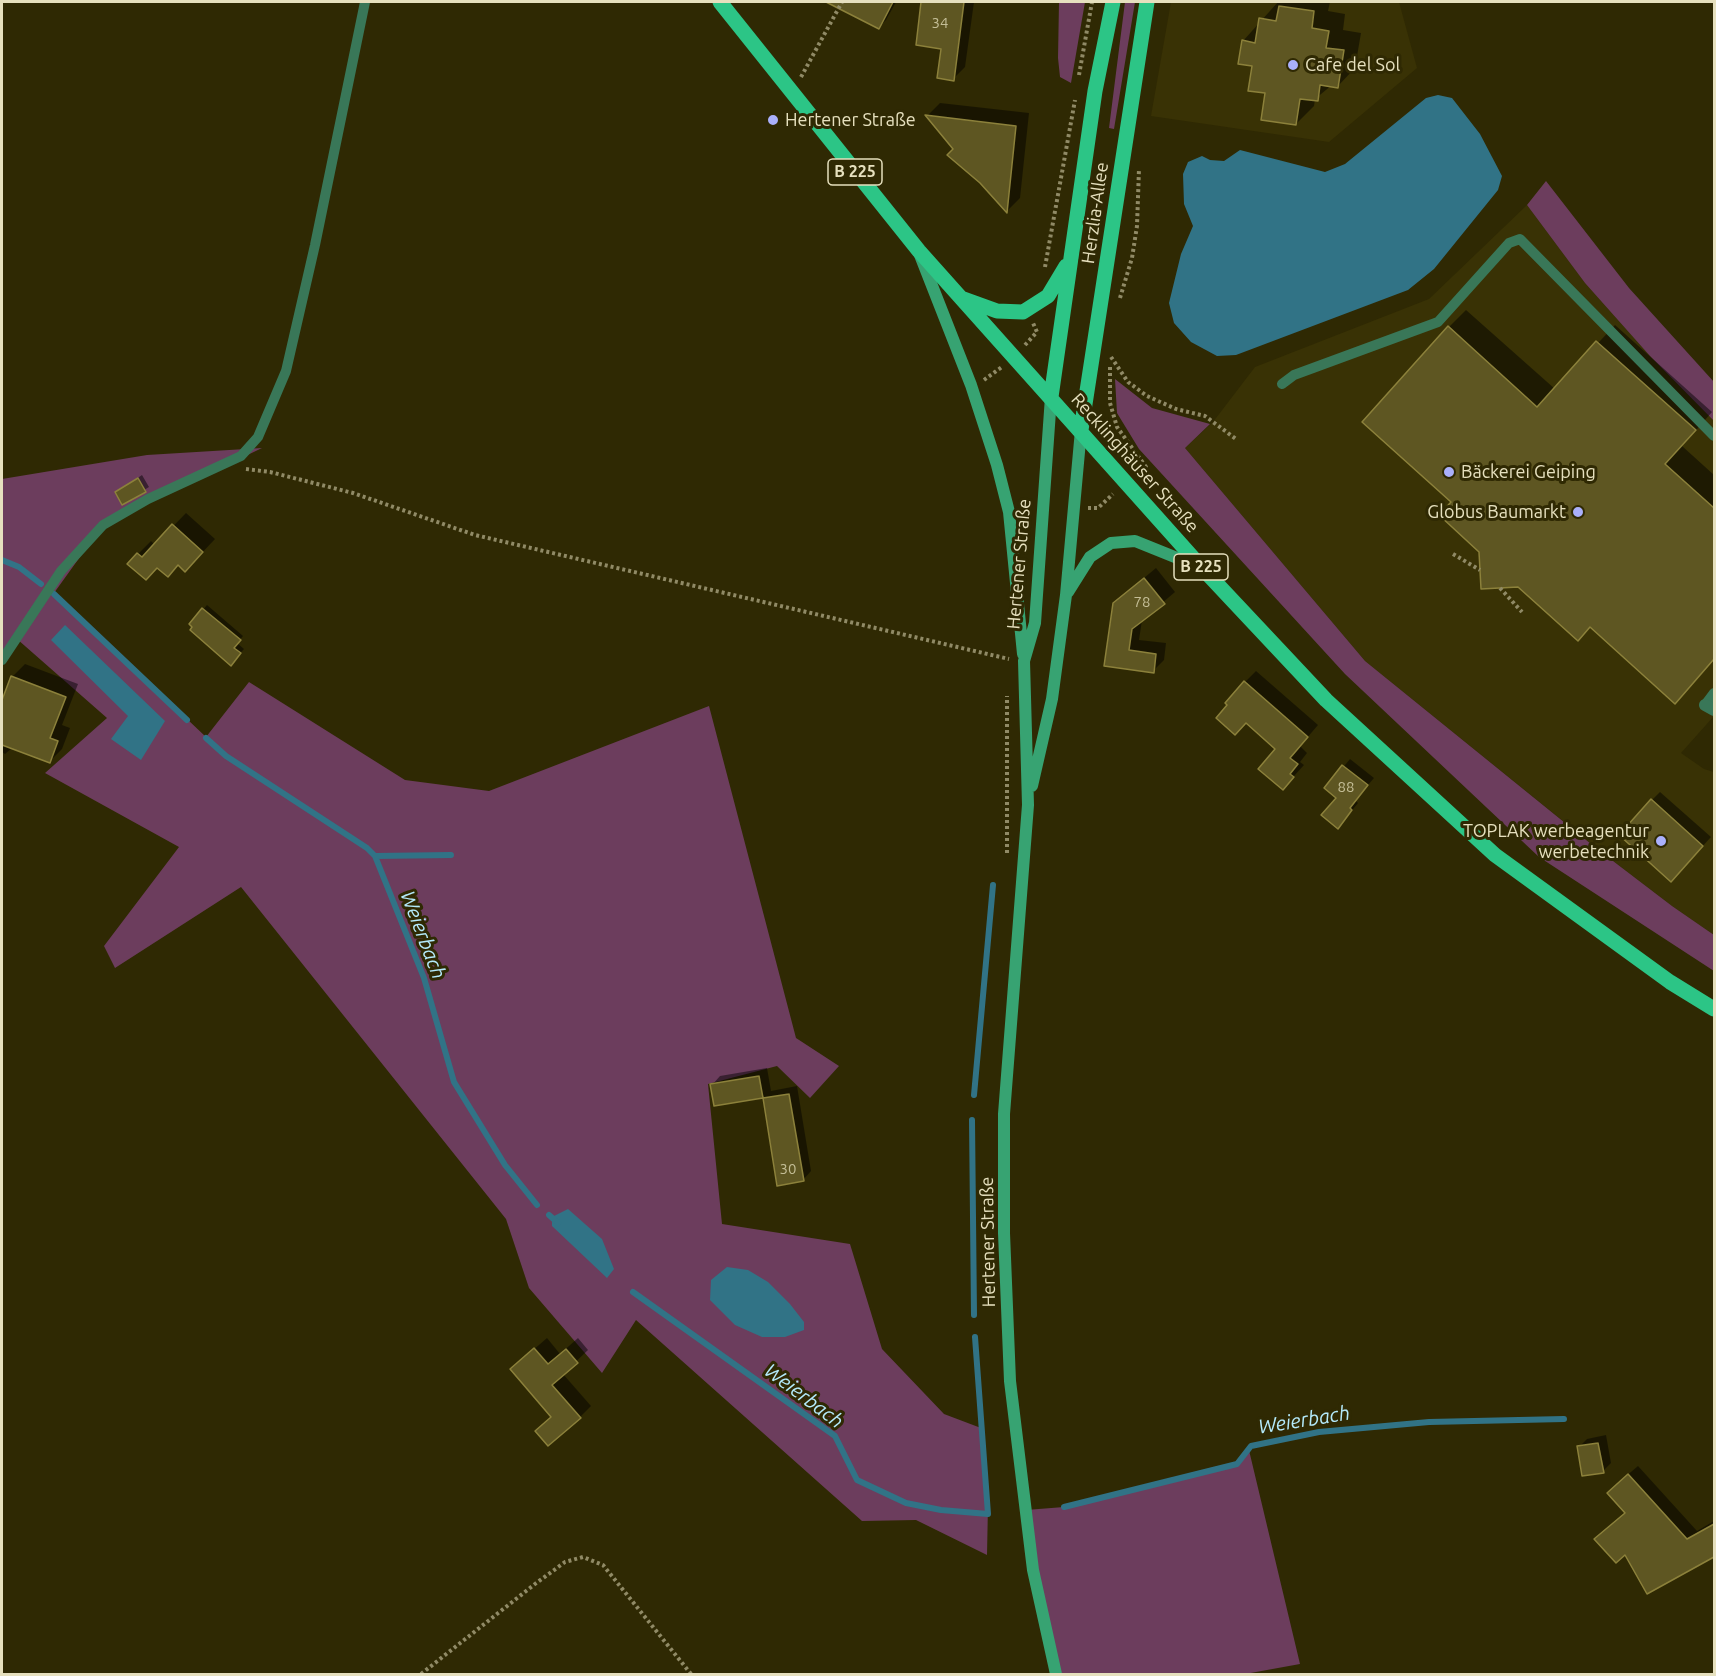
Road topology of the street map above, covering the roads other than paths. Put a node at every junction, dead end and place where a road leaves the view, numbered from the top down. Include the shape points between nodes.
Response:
1 (365, 2) edge
2 (720, 2) edge
3 (1113, 2) edge
4 (1147, 2) edge
5 (1074, 250) junction
6 (919, 252) junction
7 (958, 296) junction
8 (1282, 384) dead end
9 (1051, 397) junction
10 (1081, 430) junction
11 (1714, 436) edge
12 (1203, 569) junction
13 (1066, 596) junction
14 (2, 660) edge
15 (1024, 661) junction
16 (1714, 693) edge
17 (1710, 707) edge
18 (1028, 805) junction
19 (1714, 1009) edge
20 (1056, 1674) edge

1 - 14 lane via 286,371 258,437 242,456 148,499 103,525 61,572
2 - 6 main road, Recklinghäuser Straße / B 225
3 - 5 main road, Herzlia-Allee via 1095,91
4 - 10 main road, Herzlia-Allee
5 - 7 main road via 1048,296 1023,312 998,311
5 - 9 main road, Herzlia-Allee
6 - 7 main road, Recklinghäuser Straße / B 225
6 - 15 main road via 998,465 1009,512
7 - 9 main road, Recklinghäuser Straße / B 225
8 - 11 lane via 1293,375 1438,322 1509,243 1521,239
9 - 10 main road, Recklinghäuser Straße / B 225
9 - 15 main road, Hertener Straße via 1035,623
10 - 12 main road, Recklinghäuser Straße / B 225
10 - 13 main road, Hertener Straße
12 - 13 main road via 1135,541 1111,543 1090,557
12 - 19 main road, Recklinghäuser Straße / B 225 via 1326,700 1495,855 1670,982
13 - 18 main road, Hertener Straße via 1052,699
15 - 18 main road, Hertener Straße
16 - 17 lane
18 - 20 main road, Hertener Straße via 1004,1114 1004,1233 1013,1405 1033,1570

